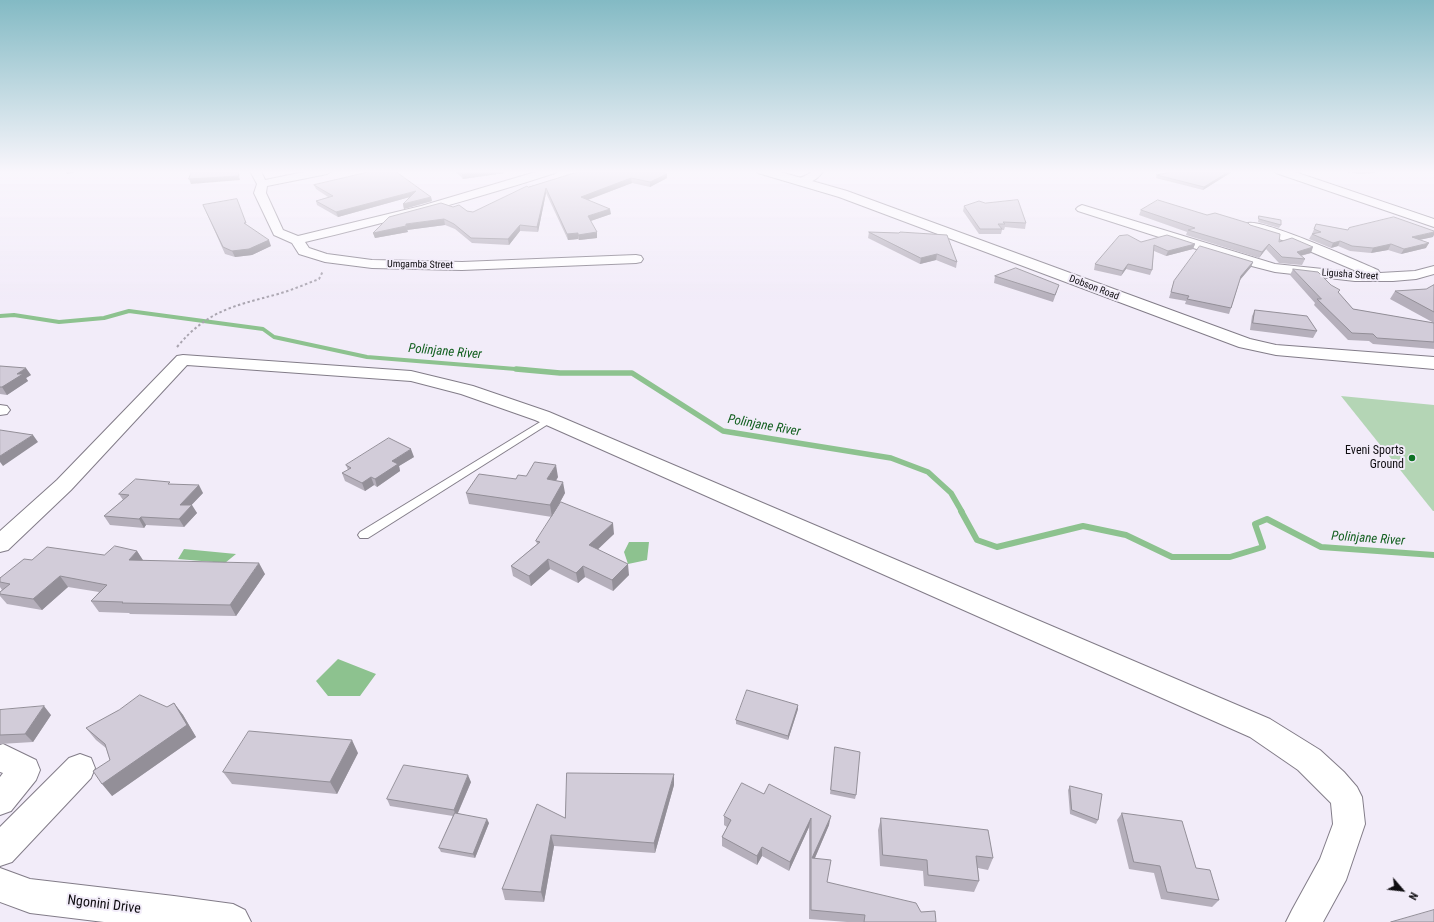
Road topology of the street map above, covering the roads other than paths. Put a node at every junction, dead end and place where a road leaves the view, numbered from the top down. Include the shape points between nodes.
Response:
1 (270, 214) edge
2 (400, 214) edge
3 (897, 214) edge
4 (1098, 214) edge
5 (1409, 214) edge
6 (1434, 222) edge
7 (1252, 226) edge
8 (297, 240) junction
9 (636, 259) dead end
10 (1434, 270) edge
11 (1382, 277) junction
12 (1434, 363) edge
13 (550, 419) junction
14 (364, 535) dead end
15 (0, 544) edge
16 (3, 758) dead end
17 (80, 768) dead end
18 (0, 800) edge
19 (0, 850) edge
20 (0, 885) edge
21 (233, 922) edge
22 (1304, 922) edge

1 - 8 street, Umgamba Street via 278,232
2 - 8 street
3 - 12 street, Dobson Road via 1245,343 1276,350
4 - 11 street, Ligusha Street via 1275,268 1355,277
5 - 6 street
7 - 11 street via 1292,239
8 - 9 street, Umgamba Street via 304,250 325,258 372,264 462,266
10 - 11 street, Ligusha Street via 1416,275
13 - 14 lane
13 - 15 street via 467,390 411,376 183,360 64,485
13 - 22 street via 1260,728 1309,760 1346,797 1349,824 1334,868
16 - 18 street via 25,770
17 - 19 street
20 - 21 street, Ngonini Drive via 30,896

